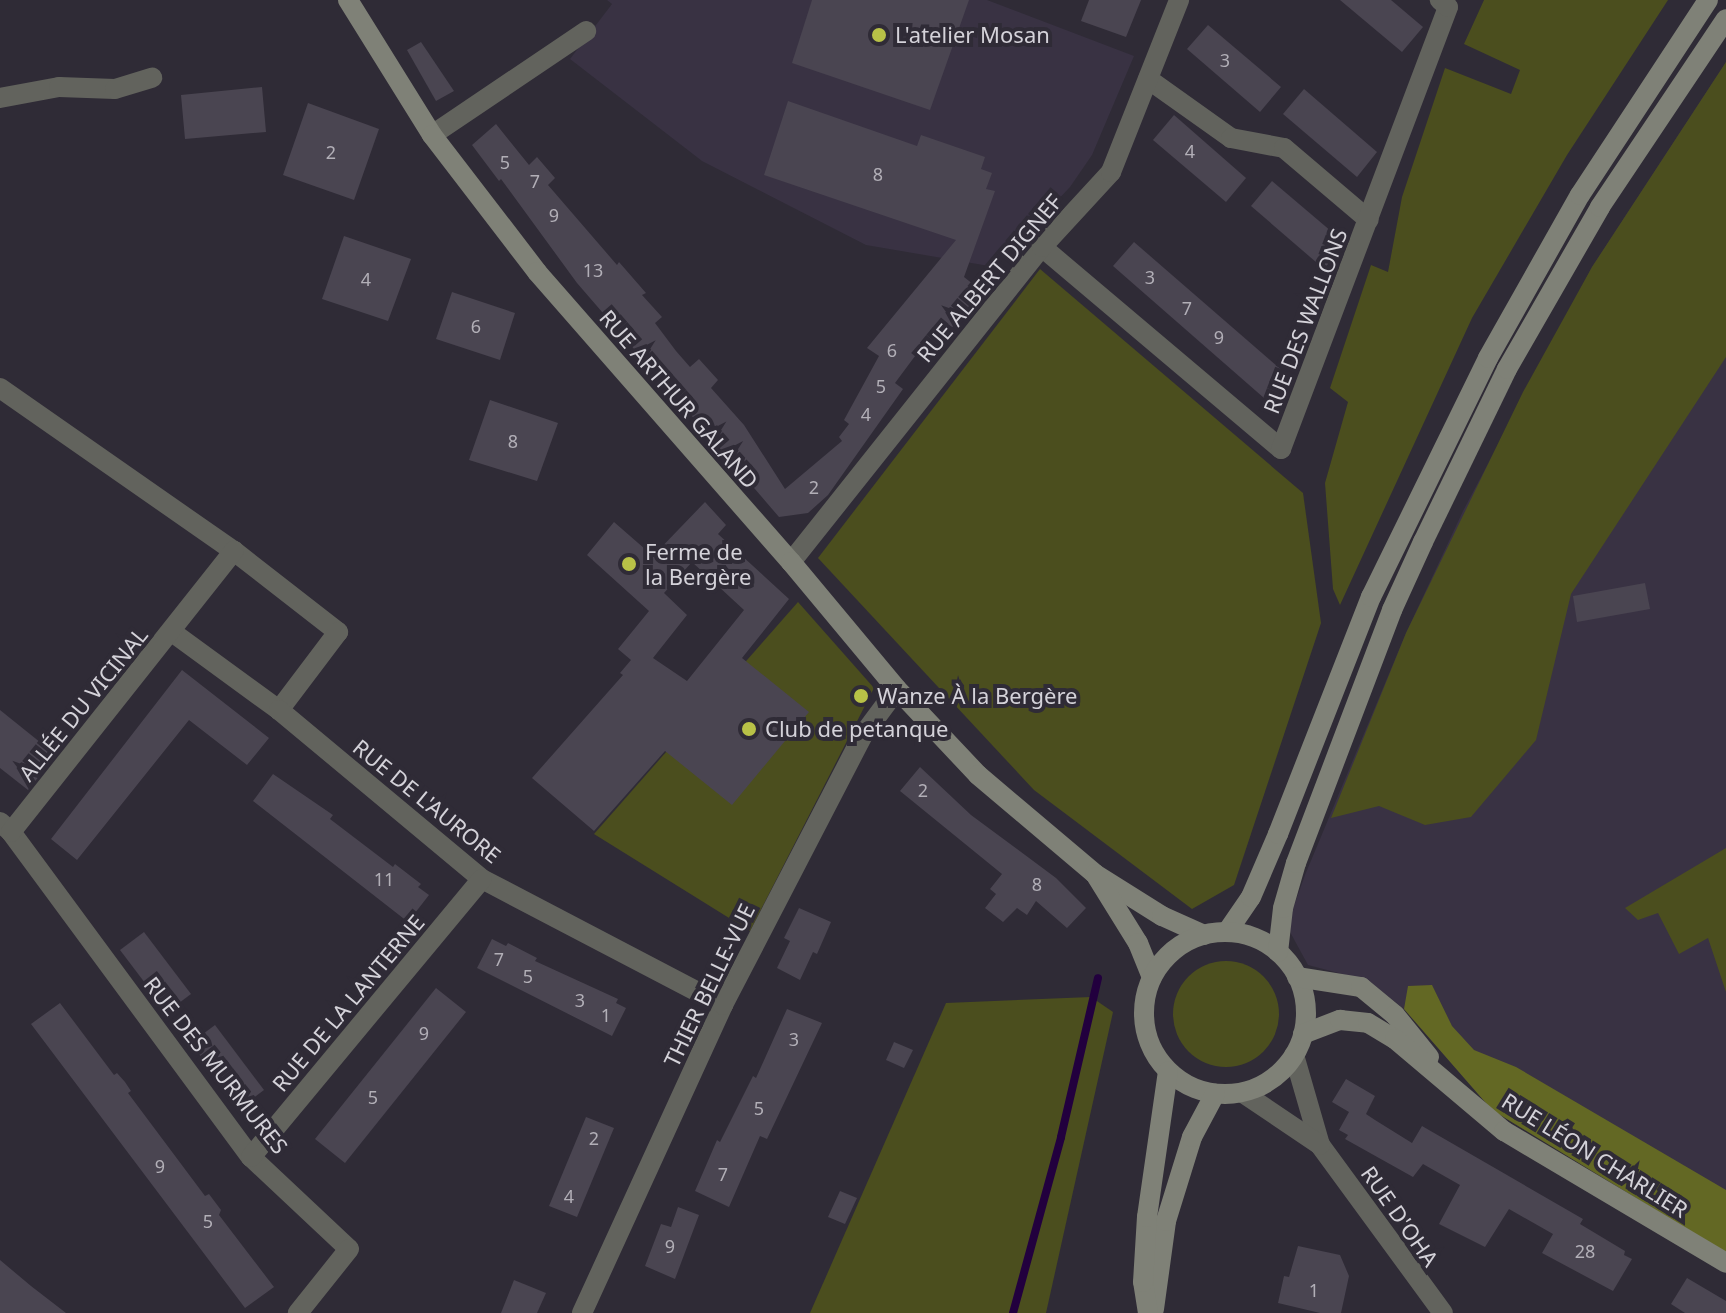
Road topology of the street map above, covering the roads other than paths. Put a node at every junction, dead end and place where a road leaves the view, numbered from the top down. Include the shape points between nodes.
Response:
1 (348, 0) edge
2 (1179, 0) edge
3 (1708, 0) edge
4 (1444, 3) edge
5 (1726, 19) edge
6 (586, 31) dead end
7 (152, 78) dead end
8 (1148, 79) junction
9 (0, 98) edge
10 (432, 135) junction
11 (1369, 220) junction
12 (1042, 247) junction
13 (0, 388) edge
14 (234, 551) junction
15 (791, 562) junction
16 (172, 632) junction
17 (897, 689) junction
18 (279, 710) junction
19 (6, 827) edge
20 (1095, 874) junction
21 (482, 879) junction
22 (1227, 932) junction
23 (1204, 935) junction
24 (1278, 952) junction
25 (1152, 977) junction
26 (1297, 977) junction
27 (723, 1005) junction
28 (1303, 1034) junction
29 (1294, 1055) junction
30 (1168, 1072) junction
31 (1444, 1080) junction
32 (1243, 1093) junction
33 (1215, 1094) junction
34 (1320, 1145) junction
35 (251, 1157) junction
36 (1726, 1263) edge
37 (298, 1313) edge
38 (582, 1313) edge
39 (1148, 1313) edge
40 (1154, 1313) edge
41 (1443, 1313) edge

1 - 10 main road, RUE ARTHUR GALAND
2 - 8 street, RUE ALBERT DIGNEF
3 - 22 main road via 1580,195 1488,358 1371,597 1251,897
4 - 11 street, RUE DES WALLONS
5 - 24 main road via 1600,207 1507,369 1423,542 1296,863
6 - 10 street
7 - 9 street via 106,89 59,87
8 - 11 street via 1231,138 1284,148
8 - 12 street, RUE ALBERT DIGNEF via 1111,172
10 - 15 main road, RUE ARTHUR GALAND via 537,272
11 - 12 street, RUE DES WALLONS via 1281,449
12 - 15 street, RUE ALBERT DIGNEF
13 - 14 street
14 - 16 street, ALLÉE DU VICINAL
14 - 18 street via 338,632
15 - 17 main road, RUE ARTHUR GALAND
16 - 18 street, RUE DE L'AURORE
16 - 19 street, ALLÉE DU VICINAL
17 - 20 main road via 978,775
17 - 27 street, THIER BELLE-VUE via 863,735
18 - 21 street, RUE DE L'AURORE
19 - 35 street, RUE DES MURMURES
20 - 23 main road
20 - 25 main road via 1138,943
21 - 27 street, RUE DE L'AURORE
21 - 35 street, RUE DE LA LANTERNE
22 - 23 main road
22 - 24 main road via 1254,938
23 - 25 main road via 1173,950
24 - 26 main road
25 - 30 main road via 1144,1027
26 - 28 main road via 1305,1005
26 - 31 main road, RUE LÉON CHARLIER via 1361,987 1395,1015
27 - 38 street, THIER BELLE-VUE
28 - 29 main road
28 - 31 main road, RUE LÉON CHARLIER via 1340,1020 1368,1023
29 - 32 main road via 1264,1085
29 - 34 street, RUE D'OHA
30 - 33 main road via 1182,1083
30 - 39 main road via 1147,1217 1143,1282
31 - 36 main road, RUE LÉON CHARLIER via 1504,1131
32 - 33 main road
32 - 34 street, RUE D'OHA
33 - 40 main road via 1192,1137 1166,1221
34 - 41 street, RUE D'OHA
35 - 37 street, RUE DES MURMURES via 349,1249

